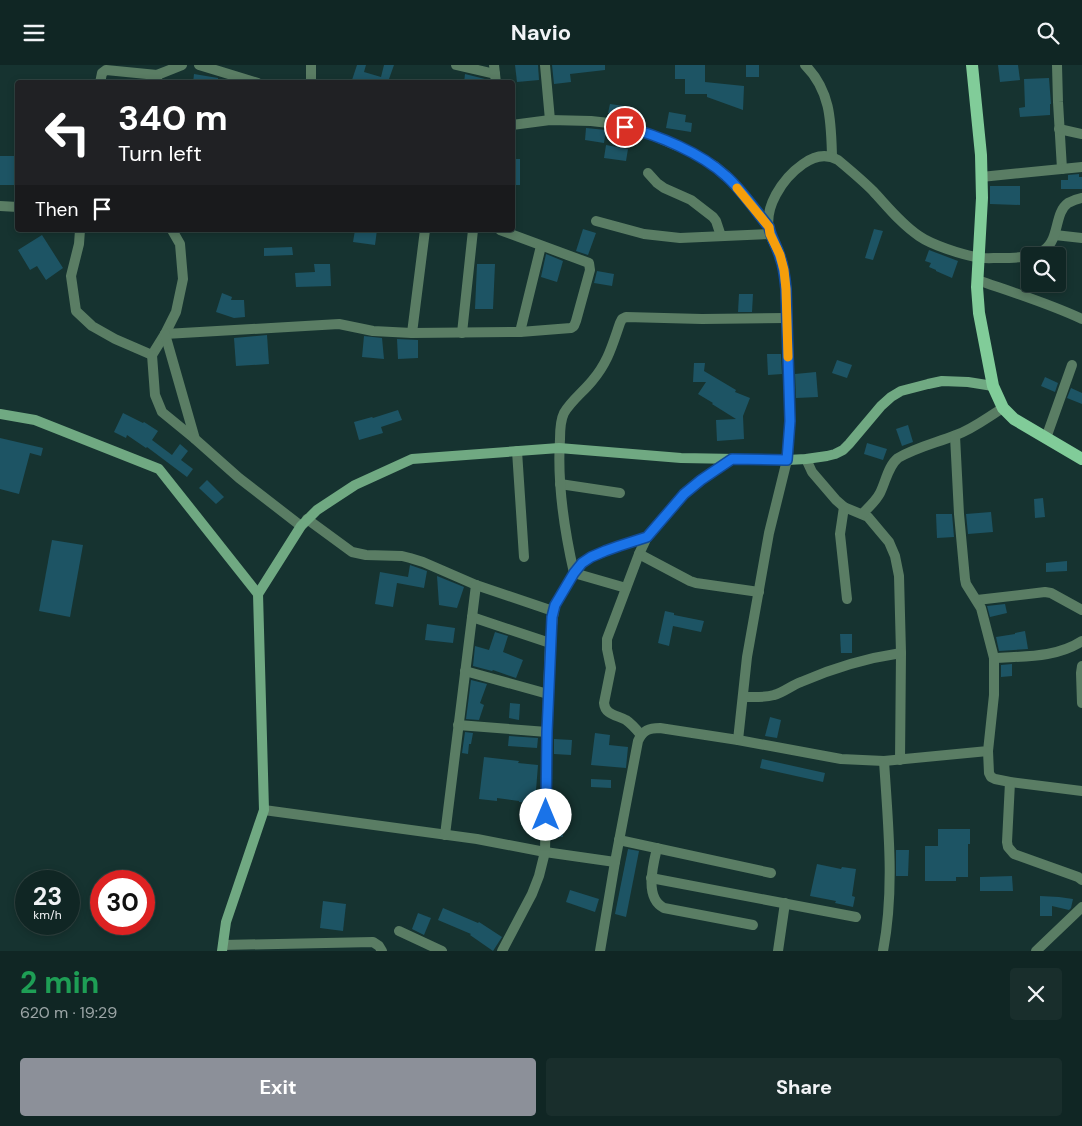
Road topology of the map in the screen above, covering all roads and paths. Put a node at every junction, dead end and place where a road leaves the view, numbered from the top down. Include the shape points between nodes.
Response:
1 (200, 65) edge
2 (311, 65) edge
3 (456, 65) edge
4 (545, 65) edge
5 (805, 65) edge
6 (972, 65) edge
7 (1057, 65) edge
8 (175, 66) edge
9 (105, 67) edge
10 (495, 74) edge
11 (157, 79) edge
12 (101, 80) edge
13 (248, 80) edge
14 (311, 80) edge
15 (550, 120) junction
16 (515, 125) edge
17 (1059, 129) junction
18 (1082, 134) edge
19 (832, 157) junction
20 (1082, 167) edge
21 (1062, 169) junction
22 (648, 173) dead end
23 (981, 177) junction
24 (1082, 198) edge
25 (0, 206) edge
26 (15, 207) edge
27 (596, 221) dead end
28 (770, 230) junction
29 (80, 232) edge
30 (173, 232) edge
31 (425, 232) edge
32 (473, 232) edge
33 (505, 232) edge
34 (1055, 235) junction
35 (721, 236) junction
36 (1082, 238) edge
37 (541, 246) junction
38 (978, 258) junction
39 (977, 283) junction
40 (786, 318) junction
41 (1082, 319) edge
42 (520, 332) junction
43 (412, 333) junction
44 (462, 333) junction
45 (165, 334) junction
46 (152, 355) junction
47 (1072, 365) dead end
48 (993, 386) junction
49 (1004, 408) junction
50 (0, 414) edge
51 (955, 436) junction
52 (1046, 438) junction
53 (196, 439) junction
54 (559, 448) junction
55 (517, 451) junction
56 (732, 459) junction
57 (806, 459) junction
58 (1082, 459) edge
59 (787, 460) junction
60 (560, 484) junction
61 (620, 493) dead end
62 (844, 507) junction
63 (862, 514) junction
64 (304, 523) junction
65 (647, 537) junction
66 (639, 553) junction
67 (524, 557) dead end
68 (574, 573) junction
69 (476, 585) junction
70 (626, 588) junction
71 (759, 592) junction
72 (258, 594) junction
73 (847, 599) dead end
74 (977, 600) junction
75 (1082, 610) edge
76 (554, 611) junction
77 (472, 617) junction
78 (1082, 641) edge
79 (550, 643) junction
80 (901, 653) junction
81 (994, 658) junction
82 (1082, 666) edge
83 (465, 671) junction
84 (548, 695) junction
85 (743, 697) junction
86 (1082, 703) edge
87 (458, 725) junction
88 (547, 732) junction
89 (641, 735) junction
90 (738, 740) junction
91 (988, 751) junction
92 (900, 760) junction
93 (884, 761) junction
94 (1010, 782) junction
95 (1082, 791) edge
96 (264, 810) junction
97 (445, 835) junction
98 (619, 840) junction
99 (657, 848) junction
100 (545, 852) junction
101 (615, 862) junction
102 (771, 873) dead end
103 (651, 878) junction
104 (1082, 879) edge
105 (785, 903) junction
106 (1082, 907) edge
107 (856, 917) dead end
108 (754, 925) dead end
109 (399, 931) dead end
110 (223, 948) edge
111 (382, 951) edge
112 (442, 951) edge
113 (502, 951) edge
114 (600, 951) edge
115 (778, 951) edge
116 (883, 951) edge
117 (1036, 951) edge

1 - 13 street
2 - 14 street
3 - 10 street
4 - 15 street
5 - 19 street via 827,100
6 - 23 main road
7 - 17 street
8 - 11 street
9 - 11 street
9 - 12 street
15 - 16 street
15 - 28 street via 609,123 642,131 691,152 728,177
17 - 18 street
17 - 21 street
19 - 28 street via 813,158 794,171 772,203
19 - 38 street via 871,189 918,236
20 - 21 street
21 - 23 street
22 - 35 street via 664,188 692,200 713,217
23 - 38 main road
24 - 34 street via 1069,203 1061,211
25 - 26 street
27 - 35 street via 655,235 680,238
28 - 35 street
28 - 40 street via 784,270
29 - 46 street via 71,276 76,311 92,327
30 - 45 street via 180,244 183,279 176,312
31 - 43 street
32 - 44 street
33 - 37 street
34 - 36 street
34 - 38 street via 1048,246 1037,253
37 - 42 street
37 - 42 street via 586,261 590,270 574,326
38 - 39 main road
39 - 41 street via 1044,303
39 - 48 main road via 979,313
40 - 54 street via 622,319 605,364 563,414
40 - 59 street via 790,407
42 - 44 street
43 - 44 street
43 - 45 street via 373,331 339,324
45 - 46 street
45 - 53 street
46 - 53 street via 155,395 162,412
47 - 52 street
48 - 49 main road
48 - 57 main road via 942,381 902,391 881,406 843,450
49 - 51 street
49 - 52 main road via 1014,419
50 - 72 main road via 35,420 159,469
51 - 63 street via 904,454 894,461 879,494
51 - 74 street via 965,579
52 - 58 main road
53 - 64 street via 239,478
54 - 55 main road
54 - 56 main road
54 - 60 street
55 - 64 main road via 412,459 355,485 317,510
55 - 67 street
56 - 59 main road
56 - 65 street via 684,494
57 - 59 main road
57 - 62 street via 812,473
59 - 71 street
60 - 61 street
60 - 68 street via 565,533
62 - 63 street
62 - 73 street via 840,534
63 - 80 street via 889,542 895,556 899,576
64 - 69 street via 352,553 410,558
64 - 72 main road
65 - 66 street
65 - 68 street via 591,557
66 - 70 street
66 - 71 street via 696,583
68 - 70 street
68 - 76 street
69 - 76 street
69 - 77 street
70 - 89 street via 607,639 610,668 604,708 629,722
71 - 85 street
72 - 96 main road
74 - 75 street via 1045,592
74 - 81 street
76 - 79 street
77 - 79 street
77 - 83 street
78 - 81 street via 1047,655
79 - 84 street
80 - 85 street via 822,674 776,695
80 - 92 street
81 - 91 street
82 - 86 street
83 - 84 street
83 - 87 street
84 - 88 street
85 - 90 street
87 - 88 street
87 - 97 street
88 - 100 street
89 - 90 street via 650,728
89 - 98 street
90 - 93 street via 841,759
91 - 92 street
91 - 94 street via 991,777
92 - 93 street
93 - 116 street via 889,854 887,932
94 - 95 street
94 - 104 street via 1007,842 1010,851
96 - 97 street
96 - 110 main road via 226,922
97 - 100 street
98 - 99 street
98 - 101 street
99 - 102 street
99 - 103 street
100 - 101 street
100 - 113 street via 532,894
101 - 114 street
103 - 105 street
103 - 108 street via 654,895 664,908
105 - 107 street
105 - 115 street
106 - 117 street
109 - 112 street
110 - 111 street via 373,942

